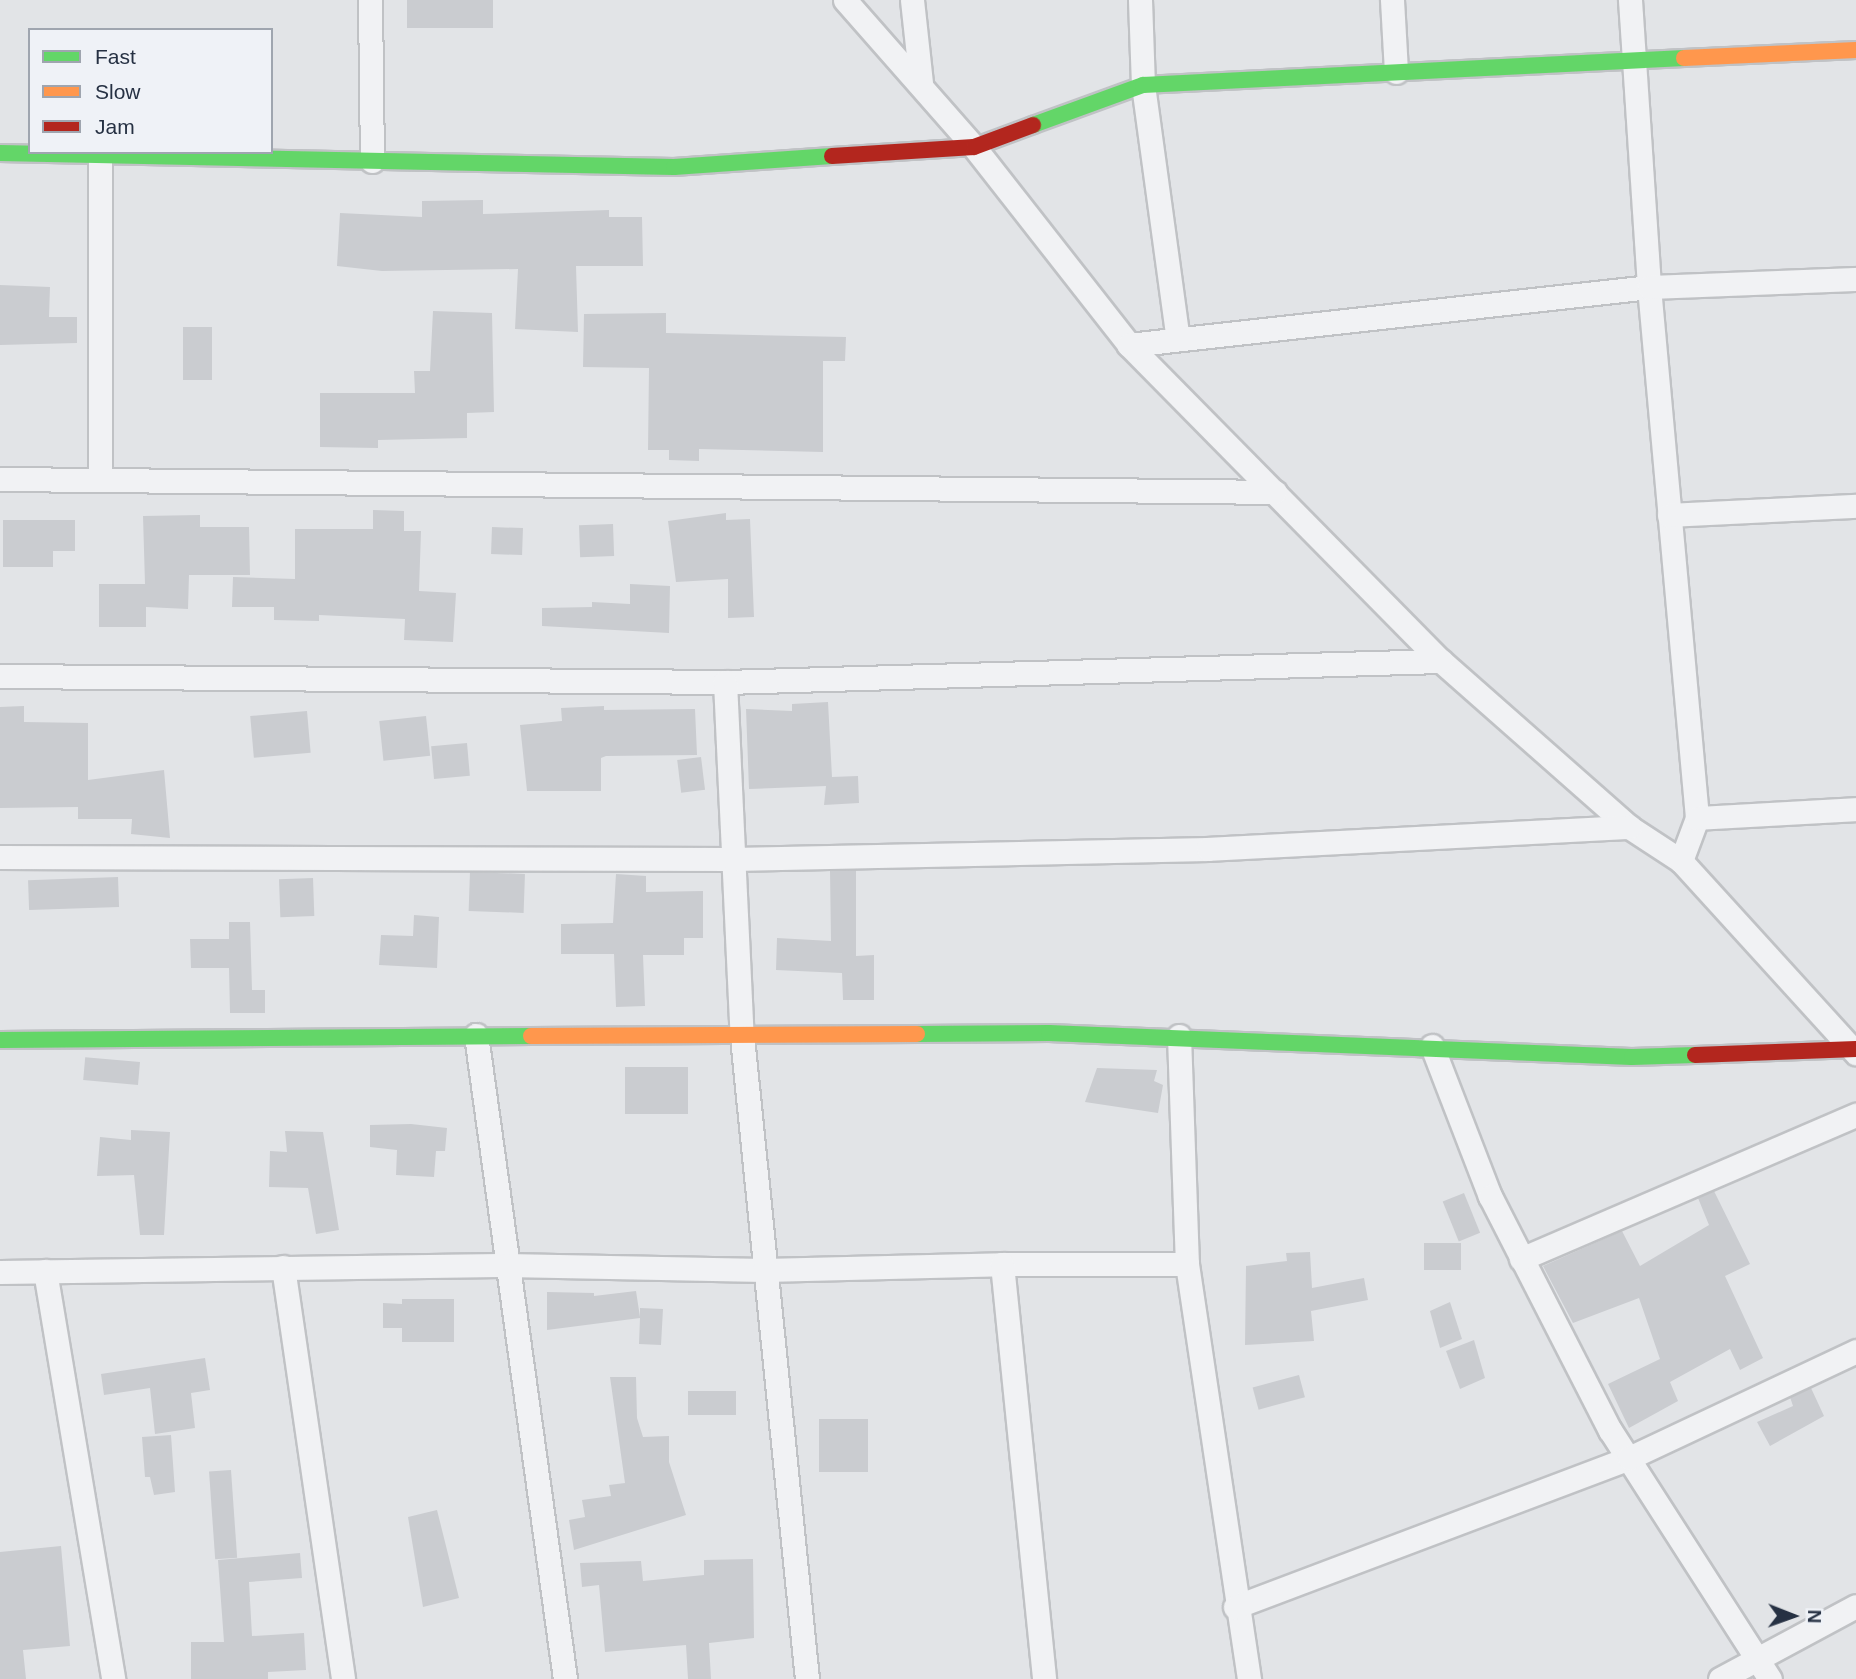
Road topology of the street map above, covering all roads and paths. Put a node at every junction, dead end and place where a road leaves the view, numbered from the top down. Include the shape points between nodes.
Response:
1 (370, 0) edge
2 (845, 0) edge
3 (912, 0) edge
4 (1140, 0) edge
5 (1392, 0) edge
6 (1630, 0) edge
7 (1856, 50) edge
8 (1631, 60) junction
9 (1395, 72) junction
10 (921, 83) junction
11 (1143, 85) junction
12 (974, 147) junction
13 (0, 153) edge
14 (28, 154) edge
15 (50, 154) edge
16 (100, 155) junction
17 (372, 161) junction
18 (1856, 279) edge
19 (1648, 287) junction
20 (1178, 339) junction
21 (1129, 345) junction
22 (0, 479) edge
23 (100, 480) junction
24 (1275, 492) junction
25 (1856, 506) edge
26 (1669, 515) junction
27 (1441, 661) junction
28 (0, 676) edge
29 (725, 682) junction
30 (1856, 809) edge
31 (1697, 818) junction
32 (1629, 827) junction
33 (0, 857) edge
34 (733, 859) junction
35 (1681, 861) junction
36 (476, 1035) junction
37 (1178, 1036) junction
38 (742, 1037) junction
39 (0, 1040) edge
40 (1432, 1046) junction
41 (1855, 1051) edge
42 (1856, 1115) edge
43 (1521, 1259) junction
44 (1002, 1264) junction
45 (1187, 1264) junction
46 (506, 1265) junction
47 (283, 1267) junction
48 (764, 1270) junction
49 (0, 1272) edge
50 (45, 1272) junction
51 (1856, 1351) edge
52 (1629, 1458) junction
53 (1856, 1606) edge
54 (1235, 1607) junction
55 (1754, 1658) junction
56 (113, 1679) edge
57 (343, 1679) edge
58 (565, 1679) edge
59 (807, 1679) edge
60 (1044, 1679) edge
61 (1249, 1679) edge
62 (1720, 1679) edge
63 (1770, 1679) edge

1 - 17 street
2 - 10 street
3 - 10 street
4 - 11 street
5 - 9 street
6 - 8 street
7 - 8 street
8 - 9 street
8 - 19 street
9 - 11 street
10 - 12 street
11 - 12 street
11 - 20 street
12 - 17 street via 674,167
12 - 21 street
13 - 14 street
15 - 16 street
16 - 17 street
16 - 23 street
18 - 19 street
19 - 20 street
19 - 26 street
20 - 21 street
21 - 24 street
22 - 23 street
23 - 24 street
24 - 27 street
25 - 26 street
26 - 31 street
27 - 29 street
27 - 32 street
28 - 29 street
29 - 34 street
30 - 31 street
31 - 35 street
32 - 34 street via 1208,849
32 - 35 street
33 - 34 street
34 - 38 street
35 - 41 street
36 - 38 street
36 - 39 street
36 - 46 street
37 - 38 street
37 - 40 street
37 - 45 street
38 - 48 street
40 - 41 street via 1632,1057
40 - 43 street via 1490,1196
42 - 43 street
43 - 52 street
44 - 45 street
44 - 48 street
44 - 60 street
45 - 54 street
46 - 47 street
46 - 48 street
46 - 58 street
47 - 50 street
47 - 57 street
48 - 59 street
49 - 50 street
50 - 56 street
51 - 52 street
52 - 54 street
52 - 55 street
53 - 55 street
54 - 61 street
55 - 62 street
55 - 63 street

